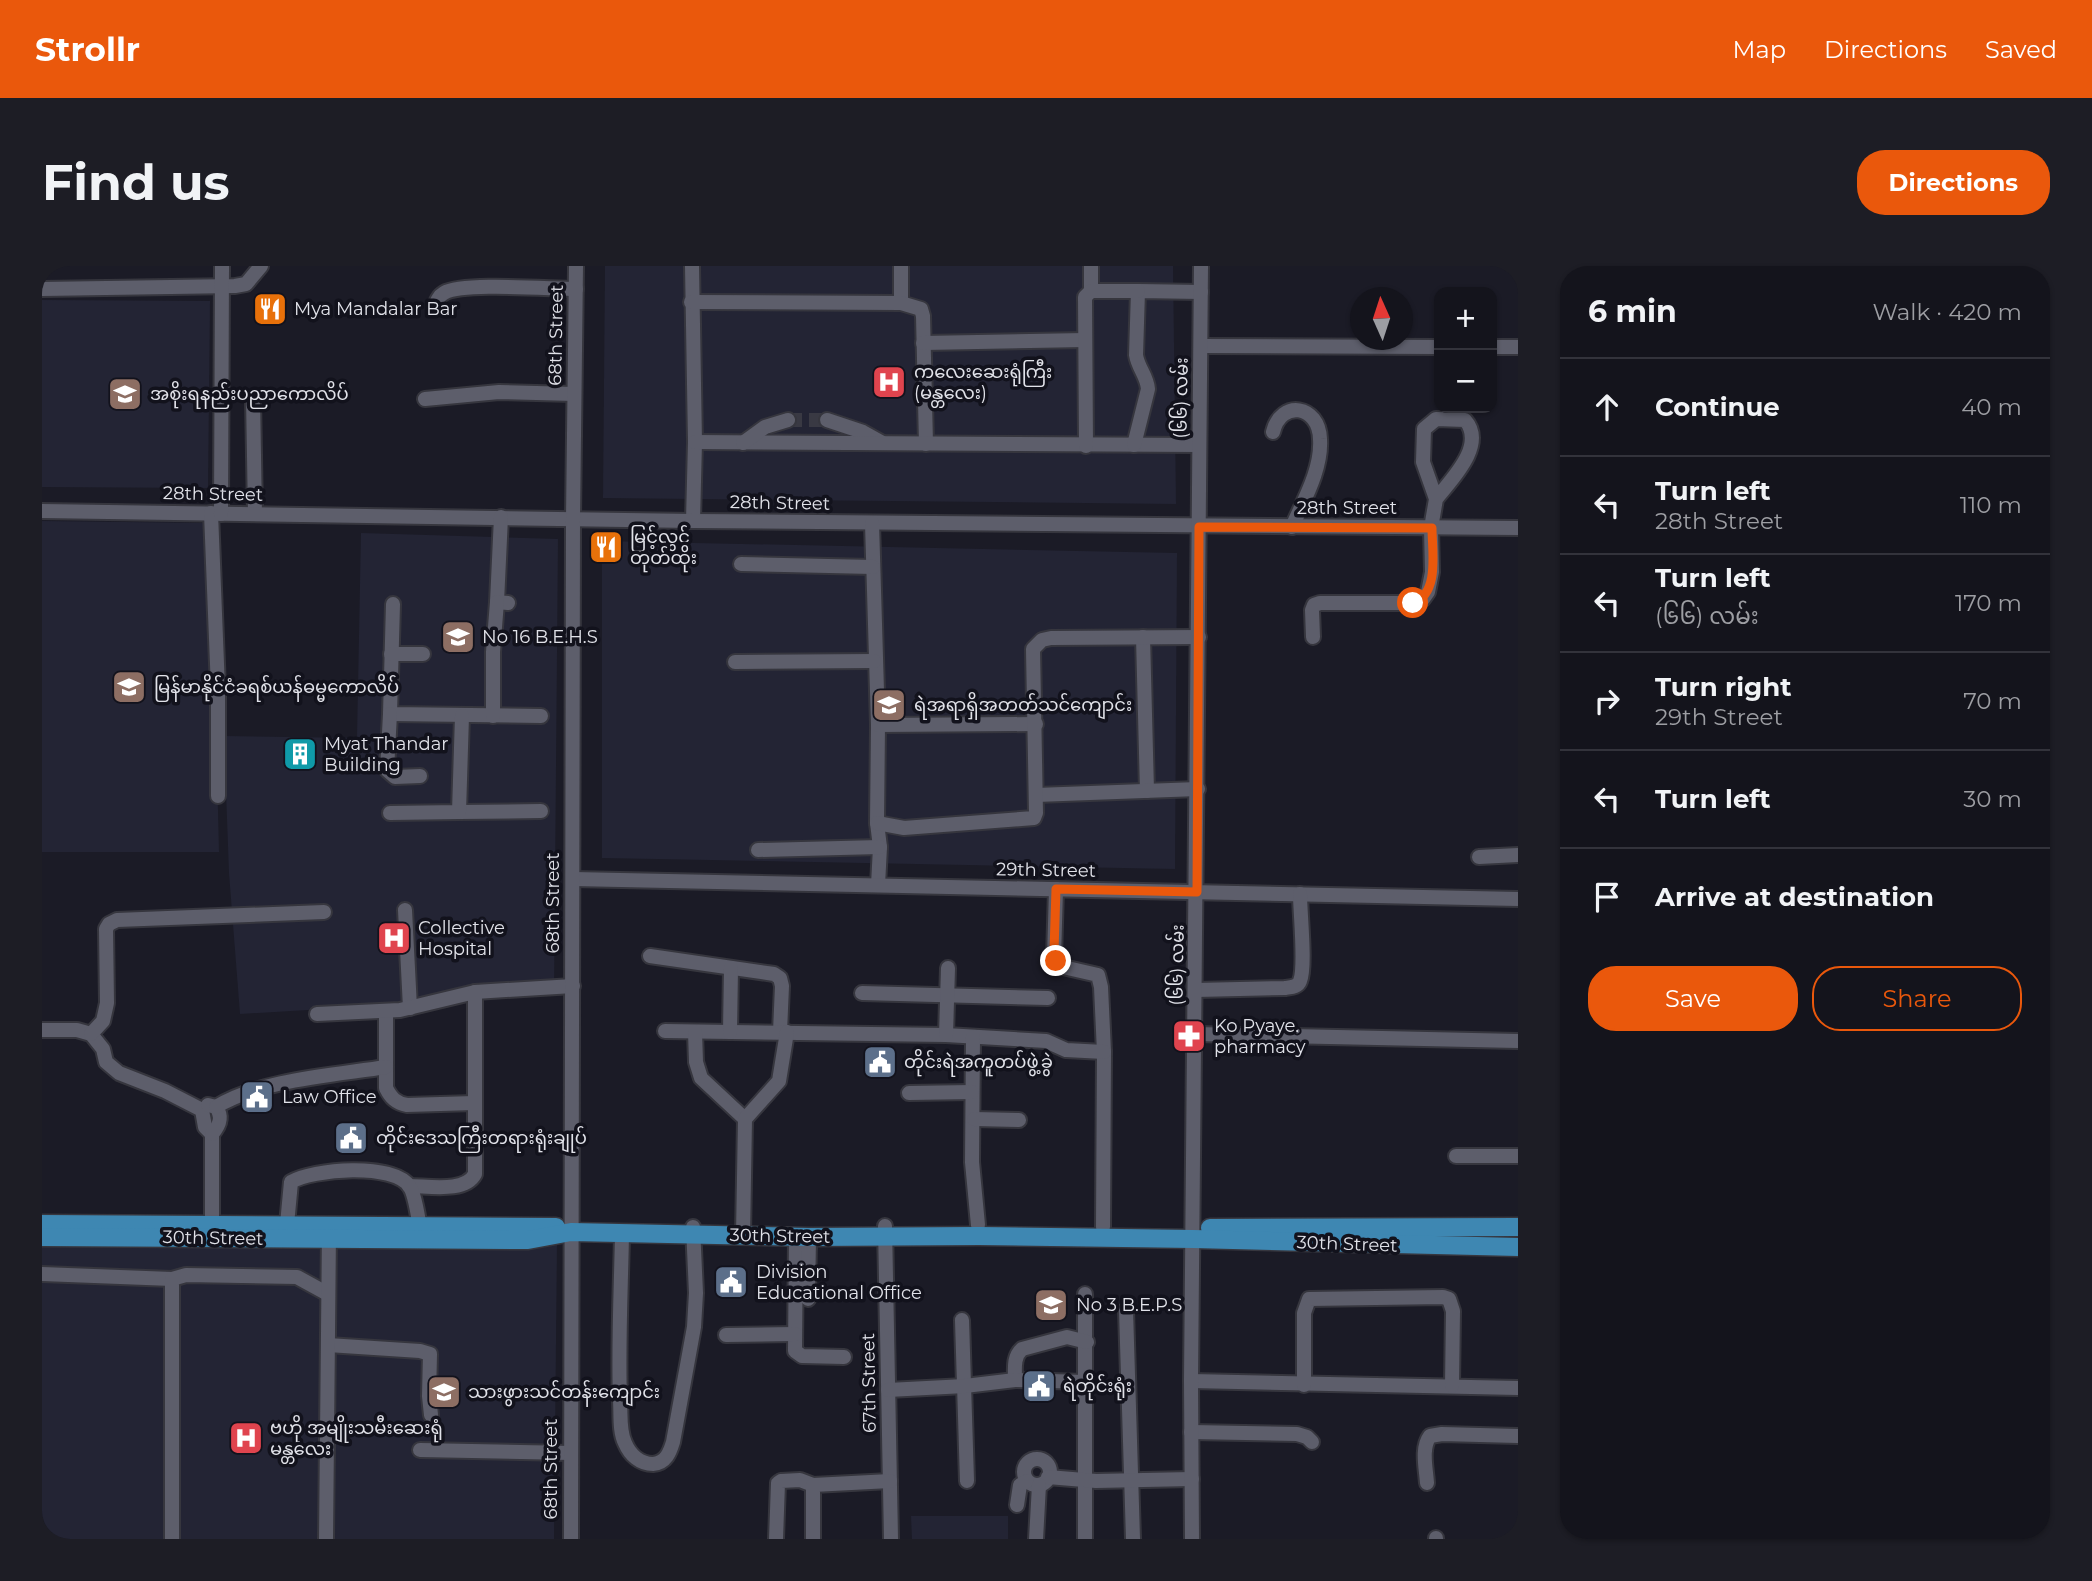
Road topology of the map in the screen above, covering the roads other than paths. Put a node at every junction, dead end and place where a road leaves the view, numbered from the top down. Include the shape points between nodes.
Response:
1 (222, 266) edge
2 (261, 266) edge
3 (576, 266) edge
4 (692, 266) edge
5 (901, 266) edge
6 (1091, 266) edge
7 (1201, 266) edge
8 (222, 285) junction
9 (42, 289) edge
10 (576, 289) junction
11 (1091, 291) junction
12 (1138, 291) junction
13 (1201, 292) junction
14 (437, 301) dead end
15 (691, 302) junction
16 (901, 303) junction
17 (1084, 340) junction
18 (923, 343) junction
19 (1200, 346) junction
20 (1434, 347) edge
21 (1497, 347) edge
22 (1518, 347) edge
23 (574, 394) junction
24 (253, 397) dead end
25 (425, 399) dead end
26 (788, 420) tunnel mouth
27 (827, 420) tunnel mouth
28 (1272, 432) dead end
29 (695, 442) junction
30 (743, 443) junction
31 (883, 443) junction
32 (926, 444) junction
33 (1134, 445) junction
34 (1199, 445) junction
35 (1086, 446) junction
36 (1436, 499) junction
37 (42, 511) edge
38 (216, 514) junction
39 (255, 514) junction
40 (501, 517) junction
41 (573, 519) junction
42 (694, 521) junction
43 (872, 523) junction
44 (1199, 527) junction
45 (1292, 527) junction
46 (1432, 528) junction
47 (1518, 528) edge
48 (741, 564) dead end
49 (873, 566) junction
50 (393, 604) dead end
51 (1143, 637) junction
52 (1199, 637) junction
53 (1313, 637) dead end
54 (391, 654) junction
55 (422, 654) dead end
56 (874, 661) junction
57 (735, 662) dead end
58 (390, 714) junction
59 (462, 716) junction
60 (493, 716) junction
61 (541, 716) dead end
62 (878, 724) junction
63 (1036, 724) junction
64 (420, 776) dead end
65 (1198, 789) junction
66 (1147, 791) junction
67 (1035, 795) junction
68 (218, 796) dead end
69 (541, 811) dead end
70 (459, 812) junction
71 (390, 813) dead end
72 (877, 823) junction
73 (880, 847) junction
74 (758, 850) dead end
75 (1518, 855) edge
76 (1479, 857) dead end
77 (573, 879) junction
78 (878, 885) junction
79 (1056, 889) junction
80 (1197, 892) junction
81 (1300, 894) junction
82 (1518, 899) edge
83 (405, 910) dead end
84 (324, 912) dead end
85 (650, 956) dead end
86 (730, 968) junction
87 (948, 968) dead end
88 (573, 986) junction
89 (1196, 990) junction
90 (475, 992) junction
91 (862, 993) dead end
92 (947, 994) junction
93 (1048, 998) dead end
94 (410, 1007) junction
95 (386, 1012) junction
96 (317, 1014) dead end
97 (42, 1030) edge
98 (665, 1031) dead end
99 (695, 1032) junction
100 (730, 1032) junction
101 (783, 1032) junction
102 (91, 1034) junction
103 (1195, 1034) junction
104 (946, 1035) junction
105 (973, 1037) junction
106 (1518, 1041) edge
107 (1104, 1052) junction
108 (386, 1067) junction
109 (972, 1092) junction
110 (909, 1093) dead end
111 (474, 1103) junction
112 (209, 1108) junction
113 (745, 1119) junction
114 (974, 1119) junction
115 (1018, 1120) dead end
116 (1456, 1156) dead end
117 (1518, 1156) edge
118 (410, 1186) junction
119 (42, 1224) edge
120 (978, 1226) junction
121 (1103, 1227) junction
122 (1518, 1227) edge
123 (570, 1229) junction
124 (213, 1231) junction
125 (694, 1231) junction
126 (743, 1231) junction
127 (886, 1231) junction
128 (287, 1232) junction
129 (329, 1232) junction
130 (420, 1233) junction
131 (622, 1234) junction
132 (1193, 1234) junction
133 (1385, 1236) junction
134 (42, 1237) edge
135 (802, 1237) junction
136 (1518, 1247) edge
137 (42, 1274) edge
138 (172, 1279) junction
139 (328, 1294) junction
140 (1085, 1294) dead end
141 (808, 1298) dead end
142 (1126, 1310) dead end
143 (962, 1320) dead end
144 (795, 1334) junction
145 (726, 1335) dead end
146 (1087, 1342) junction
147 (328, 1345) junction
148 (844, 1357) dead end
149 (1015, 1380) junction
150 (1191, 1381) junction
151 (1085, 1382) junction
152 (1304, 1385) junction
153 (965, 1386) junction
154 (1452, 1386) junction
155 (1518, 1388) edge
156 (888, 1390) junction
157 (431, 1415) dead end
158 (1191, 1432) junction
159 (1518, 1436) edge
160 (1312, 1442) dead end
161 (420, 1450) dead end
162 (571, 1453) junction
163 (1084, 1479) junction
164 (1192, 1479) junction
165 (1131, 1480) junction
166 (890, 1481) junction
167 (967, 1481) dead end
168 (1038, 1481) junction
169 (1427, 1483) dead end
170 (813, 1485) junction
171 (1017, 1505) dead end
172 (172, 1539) edge
173 (326, 1539) edge
174 (570, 1539) edge
175 (776, 1539) edge
176 (813, 1539) edge
177 (891, 1539) edge
178 (1036, 1539) edge
179 (1085, 1539) edge
180 (1133, 1539) edge
181 (1192, 1539) edge

1 - 8 street
2 - 8 street via 246,284
3 - 10 street, 68th Street
4 - 15 street
5 - 16 street
6 - 11 street
7 - 13 street, (၆၆) လမ်း
8 - 9 street
8 - 38 street
10 - 14 street via 473,288 446,292
10 - 23 street, 68th Street
11 - 12 street
11 - 17 street via 1084,304
12 - 13 street
12 - 33 street via 1136,355 1148,389
13 - 19 street, (၆၆) လမ်း
15 - 16 street
15 - 29 street
16 - 18 street via 921,309
17 - 18 street
17 - 35 street
18 - 32 street
19 - 20 street
19 - 34 street, (၆၆) လမ်း
21 - 22 street
23 - 25 street via 499,392
23 - 41 street, 68th Street
24 - 39 street
26 - 30 street via 765,427
27 - 31 street
28 - 45 street via 1275,421 1293,410 1315,418 1318,424 1320,453
29 - 30 street
29 - 42 street
30 - 31 street
31 - 32 street
32 - 35 street
33 - 34 street
33 - 35 street
34 - 44 street, (၆၆) လမ်း
36 - 36 street via 1457,474 1471,446 1465,419 1436,419 1424,429 1423,462
36 - 46 street
37 - 38 street, 28th Street
38 - 39 street, 28th Street
38 - 68 street
39 - 40 street, 28th Street
40 - 41 street, 28th Street
40 - 60 street via 503,602 493,652
41 - 42 street, 28th Street
41 - 77 street, 68th Street
42 - 43 street, 28th Street
43 - 44 street, 28th Street
43 - 49 street
44 - 45 street, 28th Street
44 - 52 street, (၆၆) လမ်း
45 - 46 street, 28th Street
46 - 47 street, 28th Street
46 - 53 street via 1432,572 1423,599 1314,605
48 - 49 street
49 - 56 street
50 - 54 street
51 - 52 street
51 - 63 street via 1051,638 1037,643 1033,649
51 - 66 street
52 - 65 street, (၆၆) လမ်း
54 - 55 street
54 - 58 street
56 - 57 street
56 - 62 street
58 - 59 street
58 - 64 street via 387,770 395,777
59 - 60 street
59 - 70 street
60 - 61 street
62 - 63 street
62 - 72 street
63 - 67 street
65 - 66 street
65 - 80 street, (၆၆) လမ်း
66 - 67 street
67 - 72 street via 1036,813 1029,820 904,828
69 - 70 street
70 - 71 street
72 - 73 street
73 - 74 street
73 - 78 street
75 - 76 street
77 - 78 street, 29th Street
77 - 88 street, 68th Street
78 - 79 street, 29th Street
79 - 80 street, 29th Street
79 - 107 street via 1055,958 1063,967 1098,975
80 - 81 street, 29th Street
80 - 89 street, (၆၆) လမ်း
81 - 82 street, 29th Street
81 - 89 street via 1298,984
83 - 94 street
84 - 102 street via 117,920 109,924 107,1003 103,1021
85 - 86 street
86 - 100 street
86 - 101 street via 780,978
87 - 92 street
88 - 90 street
88 - 123 street, 68th Street
89 - 103 street, (၆၆) လမ်း
90 - 94 street
90 - 111 street
91 - 92 street
92 - 93 street
92 - 104 street
94 - 95 street
95 - 96 street
95 - 108 street
97 - 102 street
98 - 99 street
99 - 100 street
99 - 113 street via 701,1079
100 - 101 street
101 - 104 street
101 - 113 street via 779,1081
102 - 112 street via 106,1062 119,1073
103 - 106 street
103 - 132 street, (၆၆) လမ်း
104 - 105 street
105 - 107 street via 1046,1041 1066,1050
105 - 109 street
107 - 121 street
108 - 111 street via 386,1088 399,1103
108 - 112 street via 264,1086
109 - 110 street
109 - 114 street
111 - 118 street via 475,1174 471,1181
112 - 124 street via 220,1122 212,1134
113 - 126 street
114 - 115 street
114 - 120 street via 972,1162
116 - 117 street
118 - 128 street via 384,1171 301,1175 291,1182
118 - 130 street
119 - 124 main road, 30th Street
120 - 121 main road, 30th Street
120 - 127 main road, 30th Street
121 - 132 main road, 30th Street
122 - 133 main road, 30th Street
123 - 125 main road, 30th Street
123 - 130 main road, 30th Street
123 - 131 main road, 30th Street
123 - 162 street, 68th Street
124 - 128 main road, 30th Street
124 - 134 main road, 30th Street
125 - 126 main road, 30th Street
125 - 131 main road, 30th Street
125 - 131 street via 694,1327 673,1442 668,1456 652,1464 634,1457 622,1431
126 - 127 main road, 30th Street
126 - 135 main road, 30th Street
127 - 132 main road, 30th Street
127 - 135 main road, 30th Street
127 - 156 street, 67th Street
128 - 129 main road, 30th Street
129 - 130 main road, 30th Street
129 - 139 street
132 - 133 main road, 30th Street
132 - 150 street, (၆၆) လမ်း
133 - 136 main road, 30th Street
135 - 141 street
135 - 144 street
137 - 138 street
138 - 139 street via 186,1275 297,1276
138 - 172 street
139 - 147 street
140 - 146 street
142 - 165 street
143 - 153 street
144 - 145 street
144 - 148 street via 799,1355
146 - 149 street via 1067,1337 1022,1349 1017,1353
146 - 151 street
147 - 157 street via 430,1354
147 - 173 street
149 - 151 street
149 - 153 street
150 - 152 street
150 - 158 street, (၆၆) လမ်း
151 - 163 street
152 - 154 street
152 - 154 street via 1304,1313 1309,1298 1443,1297 1449,1299 1453,1311
153 - 156 street
153 - 167 street
154 - 155 street
156 - 166 street, 67th Street
158 - 160 street via 1297,1433
158 - 164 street, (၆၆) လမ်း
159 - 169 street via 1430,1436 1425,1454
161 - 162 street
162 - 174 street, 68th Street
163 - 165 street
163 - 168 street
163 - 179 street
164 - 165 street
164 - 181 street, (၆၆) လမ်း
165 - 180 street
166 - 170 street
166 - 177 street, 67th Street
168 - 171 street via 1020,1485
168 - 178 street
170 - 175 street via 780,1480
170 - 176 street

